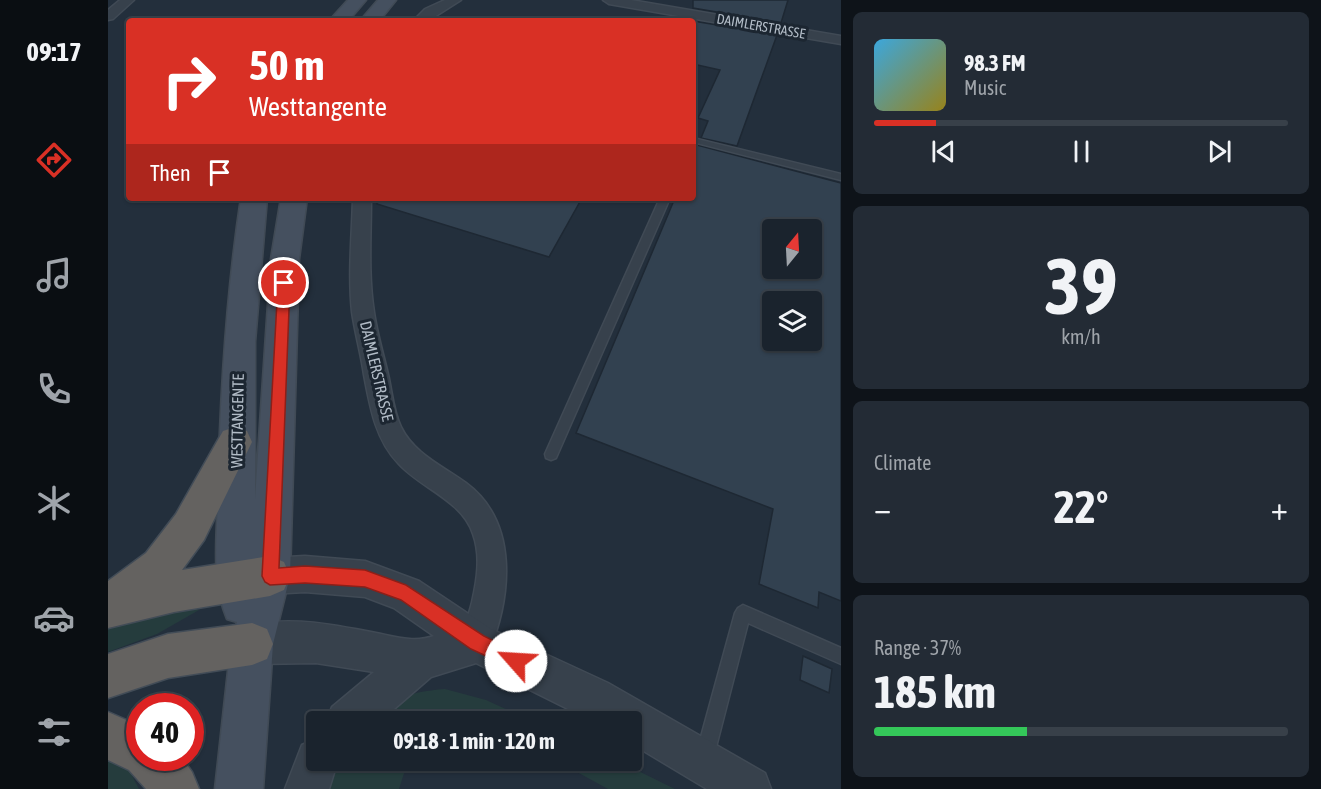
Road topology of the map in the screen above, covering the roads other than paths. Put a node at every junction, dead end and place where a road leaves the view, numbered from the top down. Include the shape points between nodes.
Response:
1 (128, 0) edge
2 (357, 0) edge
3 (387, 0) edge
4 (455, 0) edge
5 (609, 0) edge
6 (108, 15) edge
7 (341, 18) edge
8 (372, 18) edge
9 (423, 18) edge
10 (841, 40) edge
11 (696, 141) edge
12 (841, 177) edge
13 (254, 201) edge
14 (294, 201) edge
15 (362, 201) edge
16 (664, 201) edge
17 (236, 442) junction
18 (551, 454) dead end
19 (254, 580) junction
20 (108, 608) edge
21 (477, 643) junction
22 (252, 644) junction
23 (841, 656) edge
24 (419, 661) junction
25 (108, 676) edge
26 (360, 711) edge
27 (108, 735) edge
28 (126, 744) edge
29 (703, 763) junction
30 (162, 771) edge
31 (313, 771) edge
32 (175, 789) edge
33 (239, 789) edge
34 (308, 789) edge
35 (749, 789) edge

1 - 6 street
2 - 7 main road
3 - 8 main road
4 - 9 street
5 - 10 street, DAIMLERSTRASSE
11 - 12 lane
13 - 17 main road, WESTTANGENTE via 245,257
14 - 19 main road, WESTTANGENTE
15 - 21 street, DAIMLERSTRASSE via 362,303 383,407 393,435 406,456 458,493 477,512 488,531 494,558 492,580
16 - 18 lane
17 - 19 main road, WESTTANGENTE
17 - 20 highway via 190,527 160,567
19 - 20 highway via 174,592
19 - 21 street via 305,574 365,579 406,594
19 - 22 main road, WESTTANGENTE
21 - 24 street
21 - 29 street via 593,698
22 - 24 street via 287,640 324,643
22 - 25 highway via 168,656
22 - 33 main road, WESTTANGENTE
23 - 29 lane via 743,613
24 - 26 street
27 - 28 highway
29 - 35 street
30 - 32 highway
31 - 34 street

